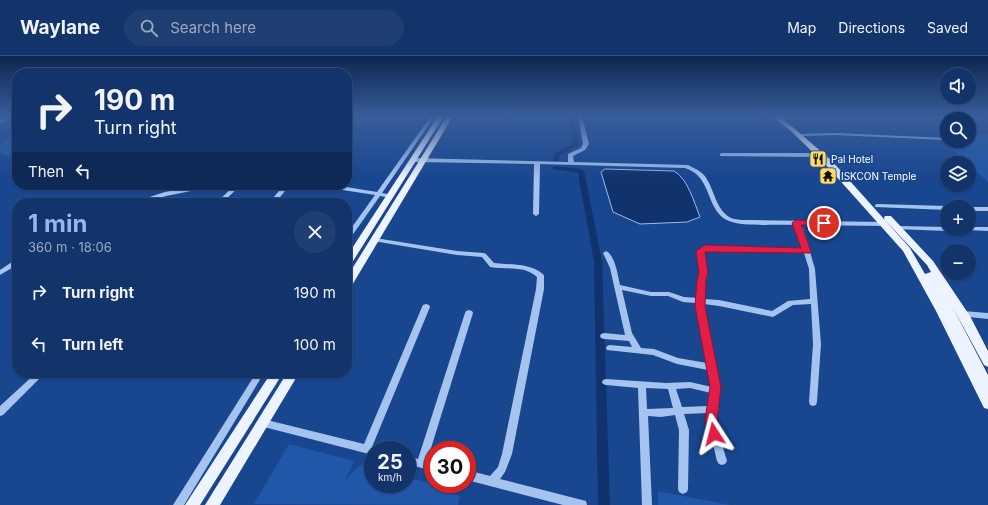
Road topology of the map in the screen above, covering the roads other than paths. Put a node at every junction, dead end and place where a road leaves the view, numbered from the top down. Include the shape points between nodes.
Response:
1 (418, 137) edge
2 (429, 137) edge
3 (438, 137) edge
4 (584, 137) edge
5 (806, 137) edge
6 (806, 137) edge
7 (901, 137) edge
8 (940, 139) edge
9 (722, 155) dead end
10 (821, 155) junction
11 (415, 160) junction
12 (424, 160) junction
13 (537, 162) junction
14 (571, 163) junction
15 (185, 190) edge
16 (233, 190) edge
17 (283, 190) edge
18 (352, 190) edge
19 (378, 194) junction
20 (391, 196) junction
21 (152, 198) edge
22 (225, 198) edge
23 (276, 198) edge
24 (876, 206) junction
25 (940, 208) edge
26 (976, 209) edge
27 (988, 209) edge
28 (536, 214) dead end
29 (796, 223) junction
30 (885, 224) junction
31 (897, 228) junction
32 (940, 228) edge
33 (976, 229) edge
34 (988, 229) edge
35 (352, 232) edge
36 (375, 240) junction
37 (907, 250) junction
38 (806, 251) junction
39 (606, 253) dead end
40 (352, 256) edge
41 (920, 256) junction
42 (12, 265) edge
43 (0, 273) edge
44 (352, 277) edge
45 (618, 287) junction
46 (814, 301) junction
47 (700, 302) junction
48 (426, 307) dead end
49 (469, 314) dead end
50 (964, 316) junction
51 (988, 316) edge
52 (988, 320) edge
53 (604, 336) dead end
54 (631, 338) junction
55 (610, 348) dead end
56 (984, 350) edge
57 (639, 351) junction
58 (988, 362) edge
59 (711, 367) junction
60 (36, 378) edge
61 (257, 378) edge
62 (274, 378) edge
63 (290, 378) edge
64 (606, 382) dead end
65 (642, 385) junction
66 (671, 386) junction
67 (988, 387) edge
68 (716, 391) junction
69 (813, 402) dead end
70 (988, 404) edge
71 (712, 410) junction
72 (679, 411) junction
73 (0, 412) edge
74 (644, 412) junction
75 (263, 423) junction
76 (374, 441) edge
77 (364, 448) edge
78 (722, 461) dead end
79 (416, 463) edge
80 (421, 464) junction
81 (424, 465) edge
82 (476, 478) edge
83 (492, 482) junction
84 (683, 489) dead end
85 (178, 505) edge
86 (192, 505) edge
87 (212, 505) edge
88 (582, 505) edge
89 (647, 505) edge

1 - 19 street
2 - 11 main road
3 - 12 main road
4 - 14 street via 586,144 583,149 570,155
5 - 10 main road
6 - 24 main road via 828,154
7 - 8 street
9 - 10 street
10 - 30 main road
11 - 12 street
11 - 20 main road
12 - 13 street
12 - 36 main road
13 - 14 street
13 - 28 street
14 - 29 street via 686,166 699,171 719,210 729,219
15 - 21 street
16 - 22 street
17 - 23 street
18 - 19 street
19 - 20 street
19 - 35 street
20 - 40 main road
24 - 25 street
24 - 31 main road
26 - 27 street
29 - 30 street
29 - 38 street
30 - 37 main road
31 - 32 street
31 - 41 main road
33 - 34 street
36 - 44 main road
36 - 83 street via 484,255 492,265 529,269 541,276 507,454 502,469
37 - 41 main road
37 - 70 main road
38 - 46 street via 812,270
38 - 47 street via 702,249 704,273 701,280
39 - 45 street
41 - 50 main road via 930,263
41 - 67 main road
42 - 43 street
45 - 47 street via 650,294 669,294
45 - 54 street via 621,309
46 - 47 street via 791,303 773,314 719,303
46 - 69 street via 817,344
47 - 59 street
48 - 76 street
49 - 80 street
50 - 51 street
50 - 52 street
50 - 56 main road
53 - 54 street
54 - 57 street
55 - 57 street
56 - 58 main road
57 - 59 street via 654,352 677,361
59 - 68 street
60 - 73 street
61 - 85 street
62 - 86 main road
63 - 75 main road
64 - 65 street
65 - 66 street
65 - 74 street
66 - 68 street via 690,385
66 - 72 street
68 - 71 street
71 - 72 street
71 - 78 street via 711,420
72 - 74 street
72 - 84 street via 684,434
74 - 89 street
75 - 77 street
75 - 87 main road
79 - 80 street
80 - 81 street
82 - 83 street
83 - 88 street

